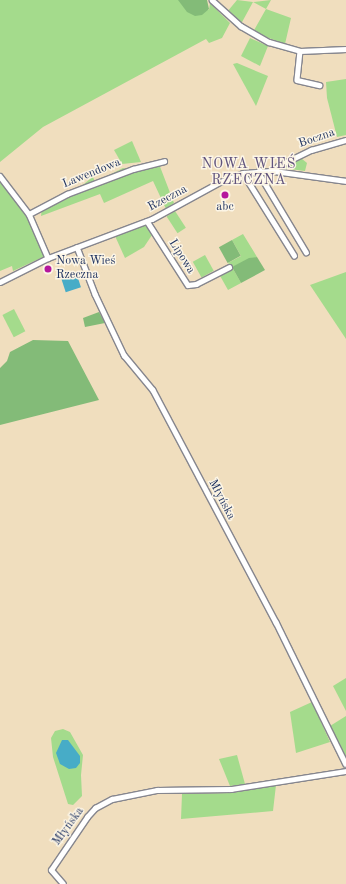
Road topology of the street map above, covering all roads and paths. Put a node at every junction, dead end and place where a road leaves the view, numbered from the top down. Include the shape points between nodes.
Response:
1 (212, 0) edge
2 (346, 49) edge
3 (300, 51) junction
4 (319, 85) dead end
5 (346, 140) edge
6 (164, 161) dead end
7 (260, 170) junction
8 (274, 170) junction
9 (243, 173) junction
10 (0, 176) edge
11 (346, 182) edge
12 (30, 214) junction
13 (147, 221) junction
14 (77, 247) junction
15 (306, 252) dead end
16 (294, 255) dead end
17 (48, 258) junction
18 (229, 268) dead end
19 (0, 282) edge
20 (346, 764) edge
21 (346, 771) edge
22 (63, 884) edge

1 - 3 street via 253,34 269,42
2 - 3 street
3 - 4 street via 297,80
5 - 8 street, Boczna via 311,150
6 - 12 street, Lawendowa via 133,169 67,194
7 - 8 street, Rzeczna
7 - 9 street, Rzeczna
7 - 15 street via 260,175
8 - 11 street, Rzeczna
9 - 13 street, Rzeczna via 220,182
9 - 16 street
10 - 12 street
12 - 17 street
13 - 14 street, Rzeczna
13 - 18 street, Lipowa via 188,285 196,284
14 - 17 street, Rzeczna
14 - 20 street, Młyńska via 95,294 124,355 153,390 276,622
17 - 19 street, Rzeczna
21 - 22 street, Młyńska via 230,789 157,790 121,795 95,808 51,870

